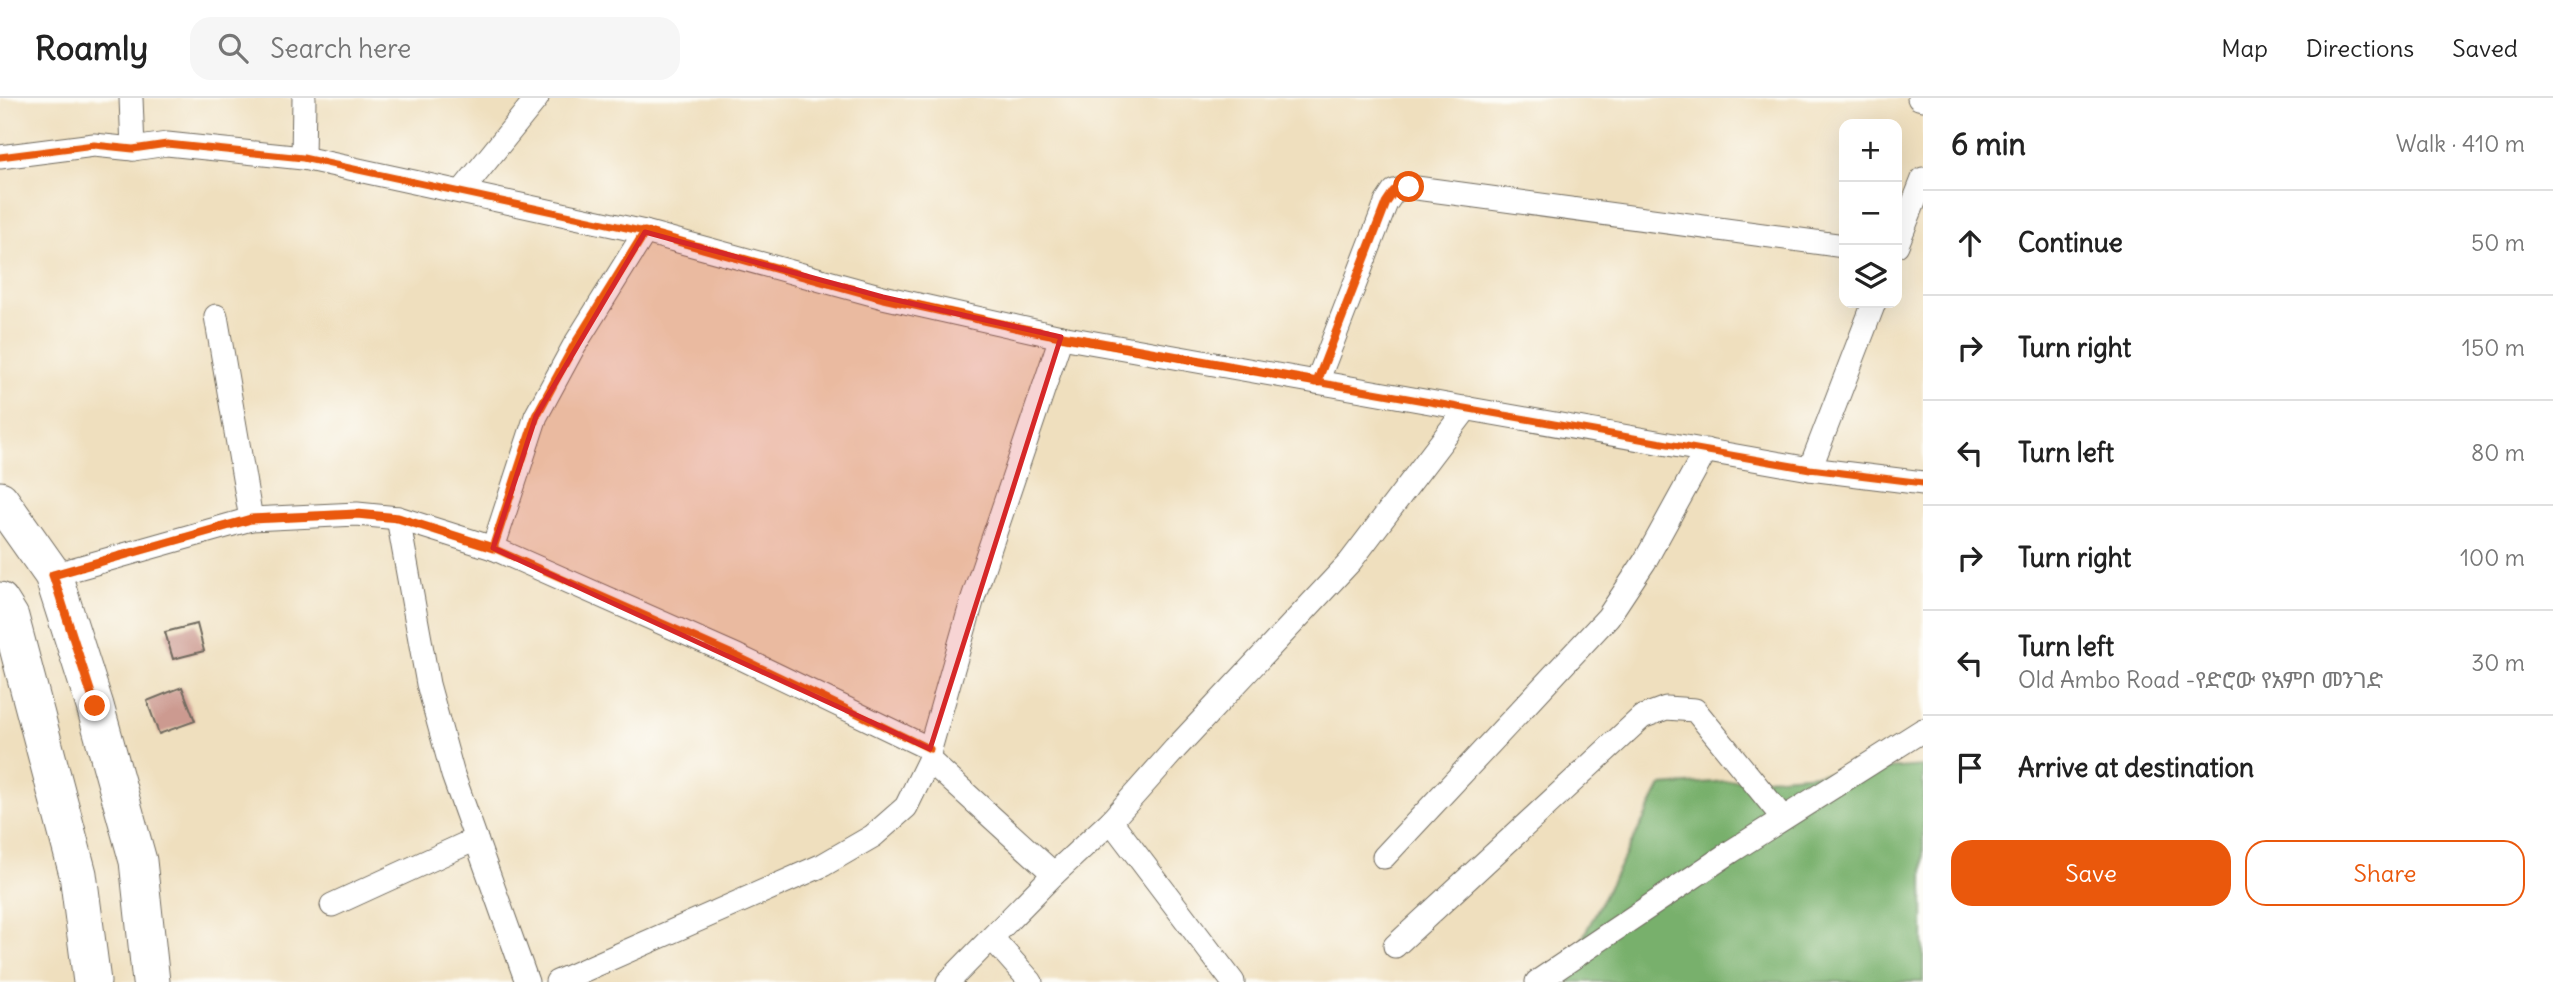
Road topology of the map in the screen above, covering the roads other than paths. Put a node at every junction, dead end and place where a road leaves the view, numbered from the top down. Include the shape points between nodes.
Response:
1 (131, 98) edge
2 (304, 98) edge
3 (537, 98) edge
4 (133, 149) junction
5 (0, 157) edge
6 (303, 158) junction
7 (1923, 179) edge
8 (463, 191) junction
9 (645, 232) junction
10 (1902, 232) edge
11 (1839, 245) edge
12 (1872, 308) edge
13 (216, 316) dead end
14 (1061, 337) junction
15 (1317, 382) junction
16 (1467, 408) junction
17 (1706, 450) junction
18 (1810, 469) junction
19 (1923, 483) edge
20 (0, 500) edge
21 (398, 518) junction
22 (251, 519) junction
23 (493, 548) junction
24 (53, 575) junction
25 (0, 601) edge
26 (1923, 730) edge
27 (930, 755) junction
28 (1783, 818) junction
29 (1111, 821) junction
30 (476, 839) junction
31 (1384, 858) dead end
32 (1054, 874) junction
33 (331, 905) dead end
34 (992, 938) junction
35 (1395, 946) dead end
36 (92, 982) edge
37 (151, 982) edge
38 (527, 982) edge
39 (557, 982) edge
40 (948, 982) edge
41 (1031, 982) edge
42 (1233, 982) edge
43 (1536, 982) edge

1 - 4 street
2 - 6 street
3 - 8 street
4 - 5 street via 94,145
4 - 6 street via 167,144
6 - 8 street
7 - 10 street
8 - 9 street
9 - 14 street via 883,298
9 - 23 street via 536,416
11 - 15 street via 1409,187 1394,191 1386,203
12 - 18 street
13 - 22 street
14 - 15 street
14 - 27 street via 974,598
15 - 16 street
16 - 17 street
16 - 29 street via 1350,562
17 - 18 street
17 - 31 street via 1645,561 1608,617
18 - 19 street
20 - 24 main road
21 - 22 street via 357,514
21 - 23 street
21 - 30 street via 428,684
22 - 24 street
23 - 27 street via 737,656
24 - 37 main road via 138,861
25 - 36 main road via 10,617 78,874
26 - 28 street
27 - 32 street
27 - 39 street via 906,807 873,836 823,865
28 - 35 street via 1695,710 1666,708 1642,717
28 - 43 street
29 - 32 street
29 - 42 street
30 - 33 street
30 - 38 street
32 - 34 street
34 - 40 street
34 - 41 street

